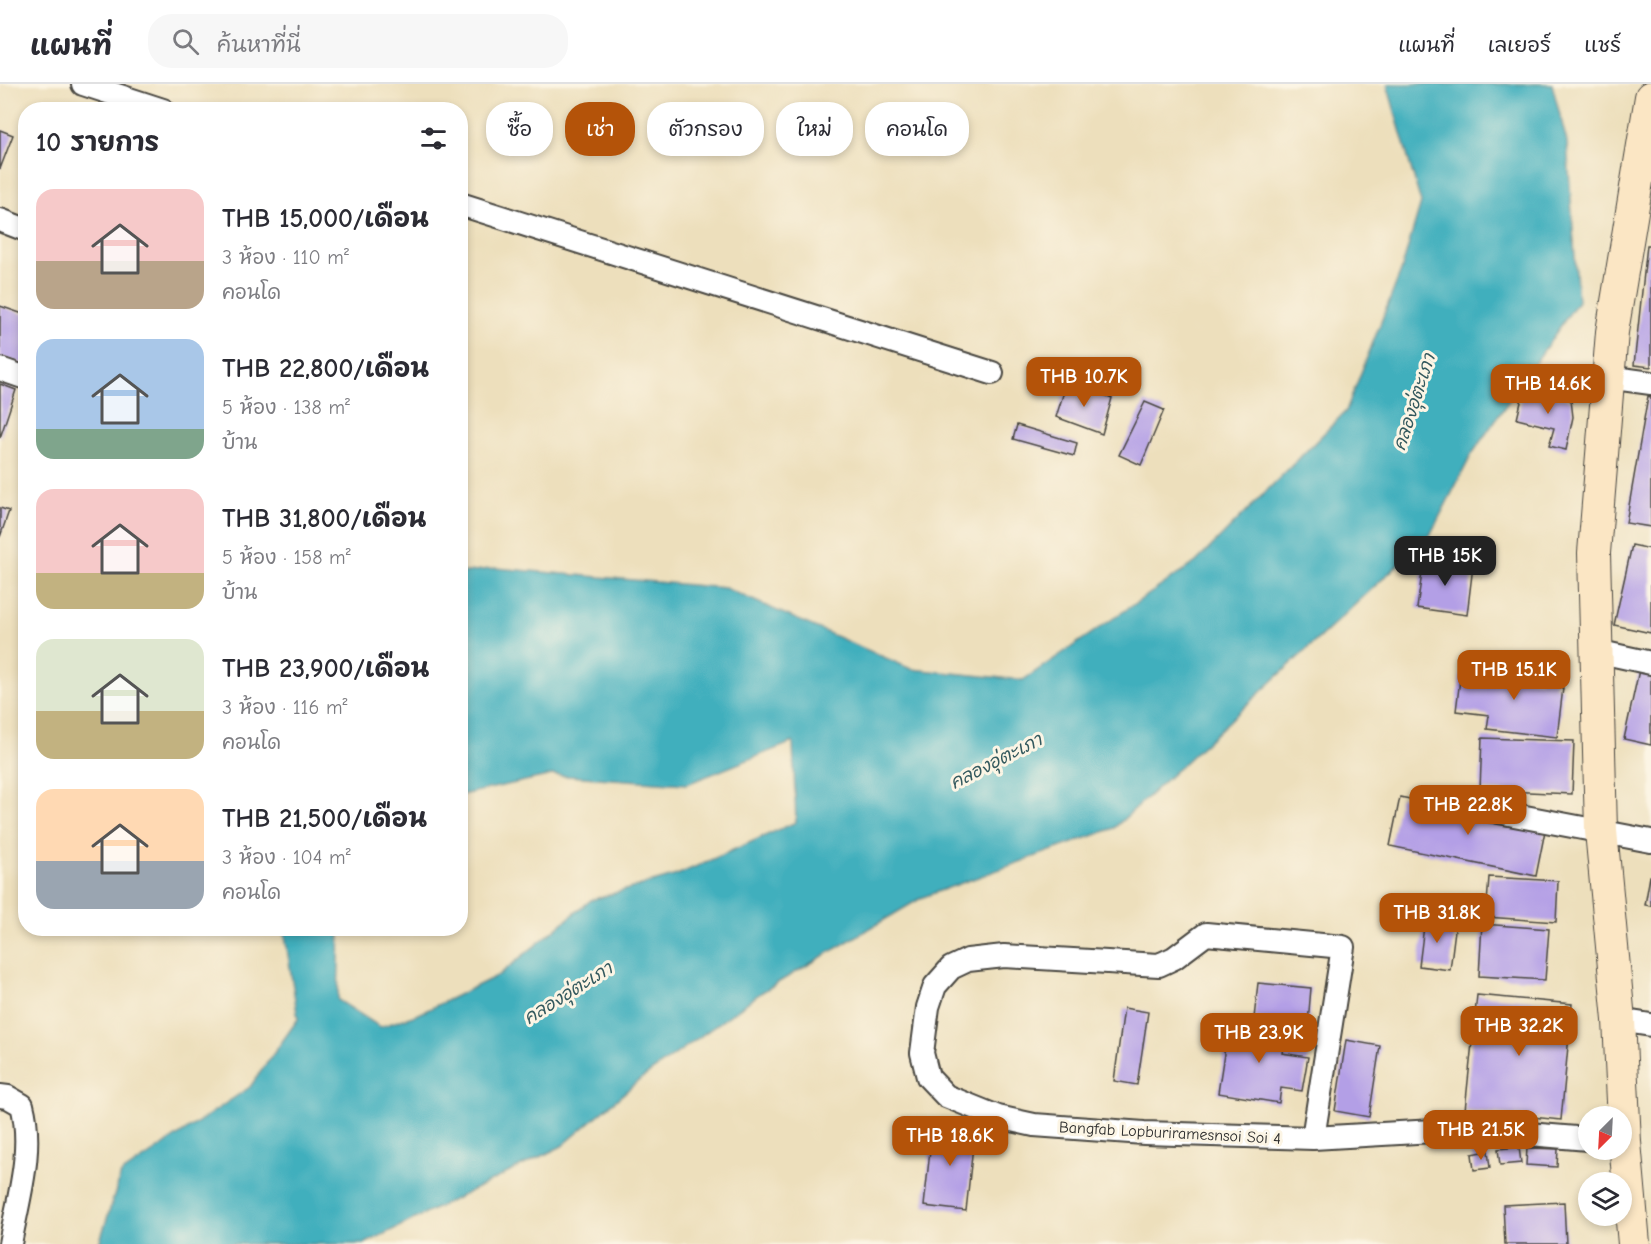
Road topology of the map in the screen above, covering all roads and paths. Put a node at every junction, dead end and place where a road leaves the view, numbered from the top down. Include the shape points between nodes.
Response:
1 (83, 84) edge
2 (1651, 97) edge
3 (139, 102) edge
4 (1647, 137) edge
5 (468, 207) edge
6 (0, 220) edge
7 (18, 227) edge
8 (0, 369) edge
9 (992, 373) dead end
10 (18, 375) edge
11 (1608, 377) junction
12 (1651, 383) edge
13 (1596, 651) junction
14 (1651, 663) edge
15 (1451, 803) dead end
16 (1601, 831) junction
17 (1651, 841) edge
18 (1618, 1020) junction
19 (1651, 1025) edge
20 (0, 1096) edge
21 (1622, 1106) edge
22 (1313, 1138) junction
23 (1578, 1138) edge
24 (1625, 1160) edge
25 (10, 1244) edge
26 (1634, 1244) edge

1 - 3 street
2 - 4 street
4 - 11 street via 1612,332
5 - 9 street
6 - 7 street
8 - 10 street
11 - 12 street
11 - 13 street via 1594,553
13 - 14 street
13 - 16 street
15 - 16 street
16 - 17 street
16 - 18 street
18 - 19 street
18 - 21 street
20 - 25 street via 22,1105 26,1118 27,1150
22 - 22 street, Bangfab Lopburiramesnsoi Soi 4 via 1034,1125 976,1109 946,1096 928,1077 922,1053 935,986 951,968 968,960 1004,956 1159,965 1206,934 1343,947
22 - 23 street, Bangfab Lopburiramesnsoi Soi 4 via 1468,1129
24 - 26 street

